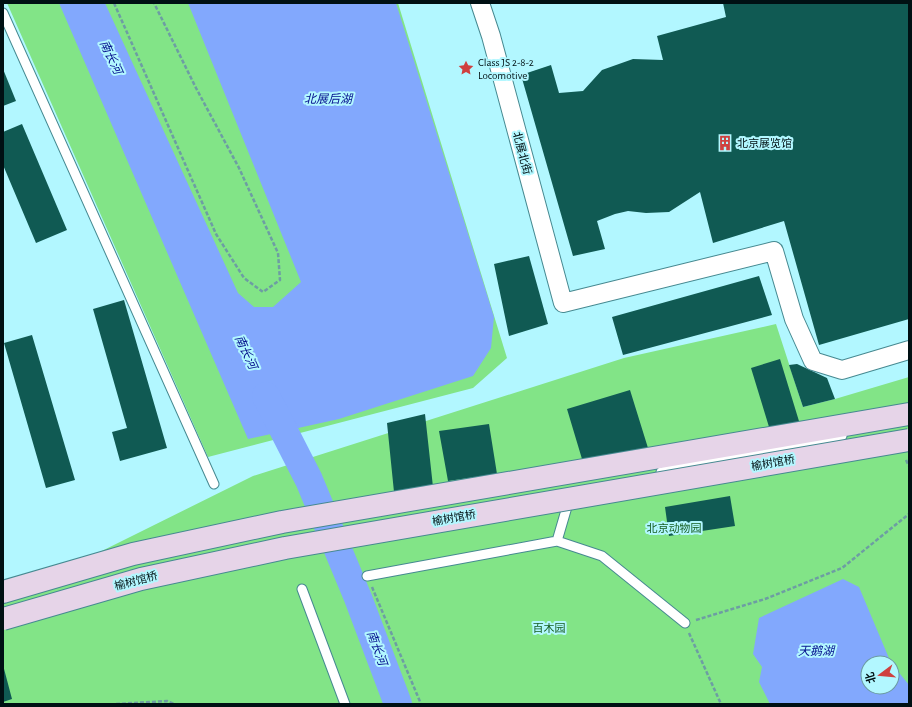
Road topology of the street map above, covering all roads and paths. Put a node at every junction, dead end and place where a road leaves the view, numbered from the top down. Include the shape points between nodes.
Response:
1 (114, 3) edge
2 (154, 3) edge
3 (480, 3) edge
4 (3, 13) edge
5 (909, 350) edge
6 (909, 414) edge
7 (909, 419) edge
8 (890, 427) dead end
9 (852, 435) dead end
10 (909, 440) edge
11 (650, 474) dead end
12 (214, 484) dead end
13 (596, 485) dead end
14 (909, 514) edge
15 (557, 540) junction
16 (367, 576) joint
17 (302, 590) dead end
18 (3, 592) edge
19 (3, 619) edge
20 (684, 623) junction
21 (116, 704) edge
22 (174, 704) edge
23 (345, 704) edge
24 (421, 704) edge
25 (721, 704) edge

1 - 2 path via 216,234 244,278 263,292 280,280 278,253 239,168
3 - 5 street, 北展北街 via 563,303 774,251 794,319 813,361 842,370
4 - 12 lane
6 - 18 main road via 282,522 133,554
7 - 8 lane
9 - 11 lane
10 - 19 main road, 榆树馆桥, bridge via 285,548 141,579
13 - 15 lane via 573,489
14 - 20 path via 842,568 765,599
15 - 16 lane
15 - 20 lane via 602,556
16 - 24 path
17 - 23 lane
20 - 25 path
21 - 22 path via 167,701

